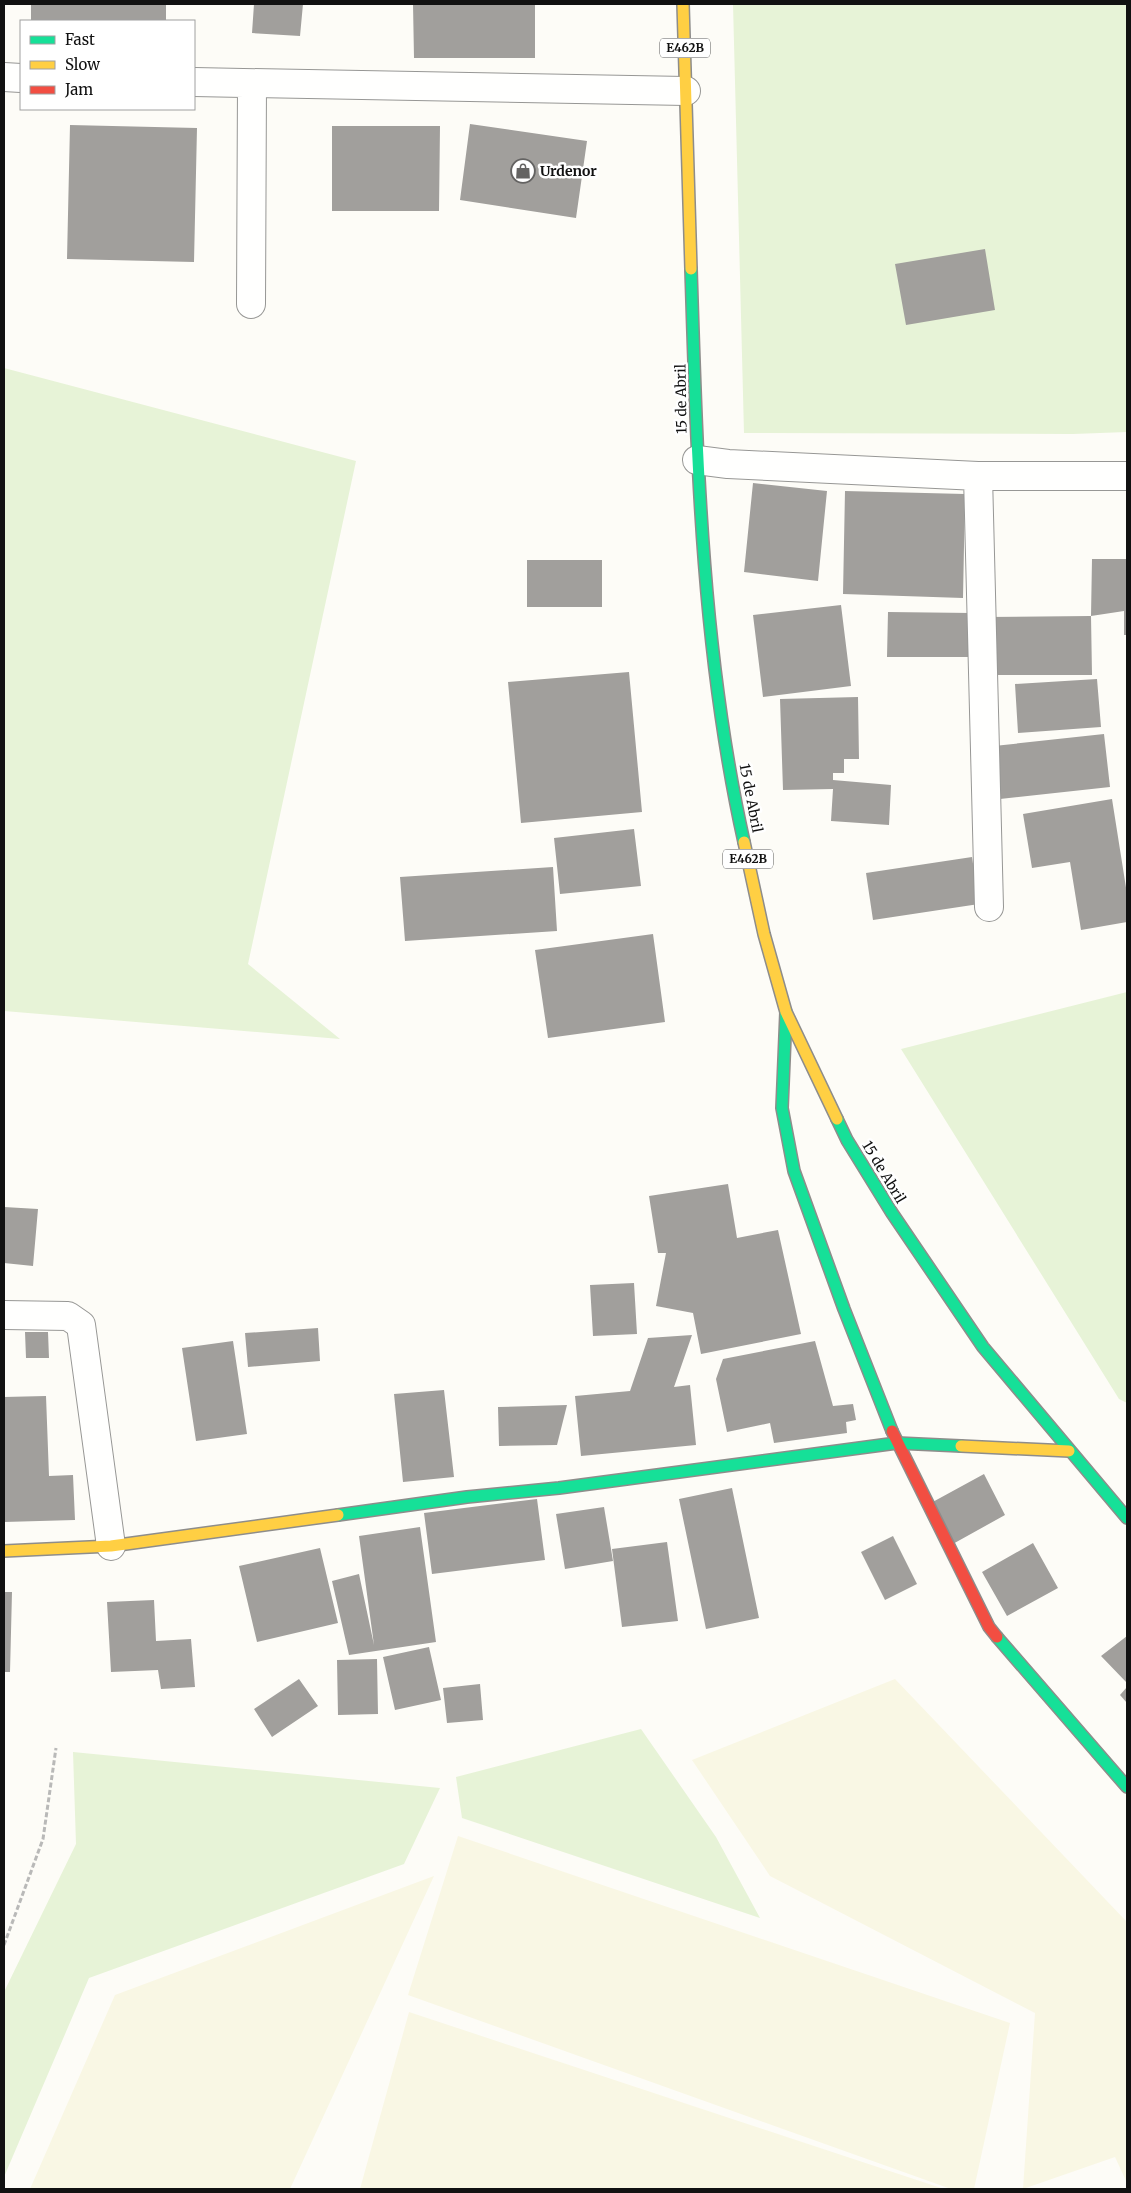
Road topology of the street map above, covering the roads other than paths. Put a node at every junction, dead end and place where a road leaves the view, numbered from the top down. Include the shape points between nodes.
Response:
1 (684, 4) edge
2 (4, 77) edge
3 (20, 78) edge
4 (195, 82) edge
5 (252, 84) junction
6 (686, 91) junction
7 (251, 304) dead end
8 (697, 460) junction
9 (978, 476) junction
10 (1127, 476) edge
11 (990, 907) dead end
12 (786, 1012) junction
13 (4, 1315) edge
14 (897, 1443) junction
15 (1069, 1451) junction
16 (1127, 1518) edge
17 (111, 1546) junction
18 (4, 1551) edge
19 (1127, 1787) edge

1 - 6 street, 15 de Abril / E462B
2 - 3 street
4 - 5 street
5 - 6 street
5 - 7 street
6 - 8 street, 15 de Abril / E462B
8 - 9 street
8 - 12 street, 15 de Abril / E462B via 715,682 737,812 764,934
9 - 10 street
9 - 11 street
12 - 14 street via 782,1108 794,1170
12 - 15 street, 15 de Abril / E462B via 847,1140 892,1213 983,1347
13 - 17 street via 68,1316 81,1325
14 - 15 street
14 - 17 street
14 - 19 street via 988,1627
15 - 16 street, 15 de Abril / E462B
17 - 18 street

